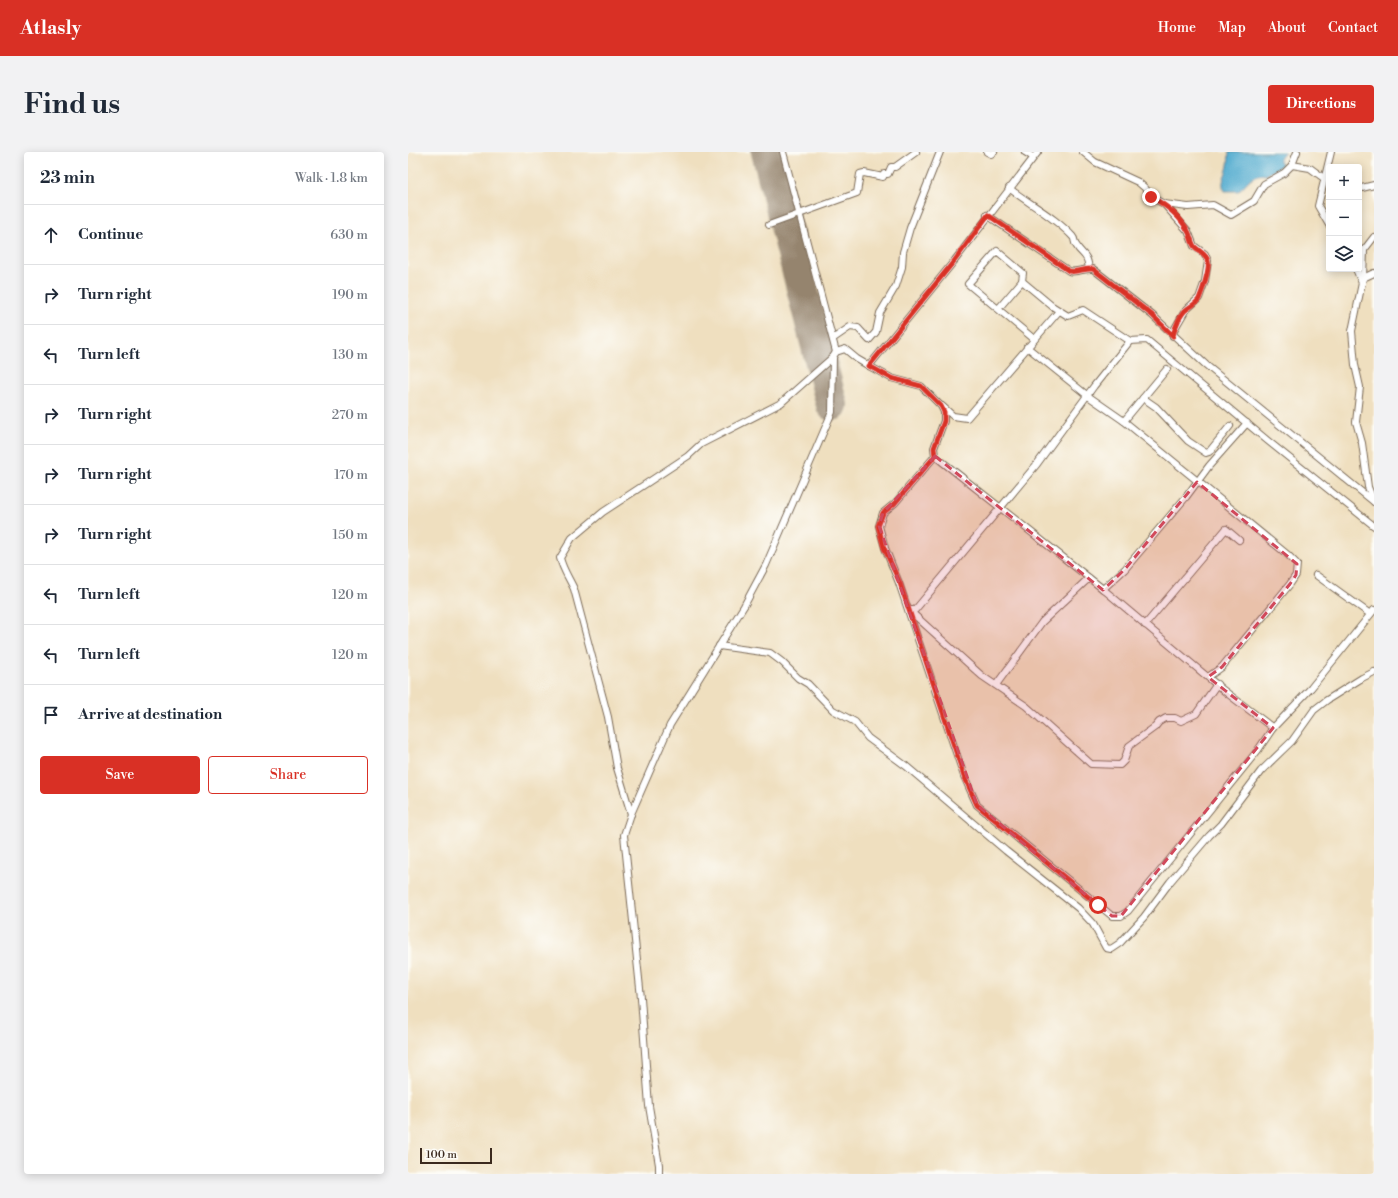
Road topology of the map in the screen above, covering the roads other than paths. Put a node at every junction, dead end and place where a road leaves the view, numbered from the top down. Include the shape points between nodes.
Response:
1 (783, 152) edge
2 (916, 152) edge
3 (940, 152) edge
4 (987, 152) edge
5 (994, 152) edge
6 (1025, 152) edge
7 (1038, 152) edge
8 (1083, 152) edge
9 (1297, 152) edge
10 (1331, 152) edge
11 (1033, 157) junction
12 (1329, 164) edge
13 (1292, 165) junction
14 (1326, 178) edge
15 (1326, 182) edge
16 (1374, 185) edge
17 (1008, 188) junction
18 (1362, 188) edge
19 (1164, 204) junction
20 (799, 215) junction
21 (988, 215) junction
22 (1326, 220) edge
23 (769, 225) dead end
24 (1374, 237) edge
25 (1089, 268) junction
26 (1358, 272) edge
27 (1374, 273) edge
28 (1363, 280) junction
29 (1022, 281) junction
30 (999, 308) junction
31 (1059, 311) junction
32 (1173, 336) junction
33 (834, 338) junction
34 (1034, 339) junction
35 (1130, 341) junction
36 (1027, 347) junction
37 (835, 355) junction
38 (869, 366) junction
39 (1167, 369) dead end
40 (1088, 396) junction
41 (1143, 398) junction
42 (941, 406) junction
43 (1124, 422) junction
44 (1247, 423) junction
45 (1230, 426) dead end
46 (935, 456) junction
47 (1197, 482) junction
48 (1374, 502) edge
49 (1000, 507) junction
50 (1374, 526) edge
51 (1239, 540) dead end
52 (1316, 575) dead end
53 (1089, 578) junction
54 (1103, 589) junction
55 (909, 610) junction
56 (1372, 612) edge
57 (1145, 624) junction
58 (719, 646) junction
59 (1374, 672) edge
60 (1208, 677) junction
61 (1217, 684) junction
62 (996, 685) junction
63 (1273, 728) junction
64 (631, 814) junction
65 (659, 1174) edge

1 - 20 street
2 - 20 street via 895,167 891,167 888,174 884,174 883,177 864,172 860,174 857,193
3 - 33 street via 910,228 896,286 880,313 876,332 869,340 858,328 850,326
4 - 5 street
6 - 11 street
7 - 11 street
8 - 19 street via 1095,162 1138,182 1151,197
9 - 13 street
10 - 12 street
11 - 17 street
13 - 14 street via 1310,168
13 - 19 street via 1284,173 1264,184 1254,201 1234,214 1223,212 1212,205 1188,207
15 - 22 street via 1318,206
16 - 18 street
17 - 21 street
17 - 25 street via 1074,238 1076,246 1088,260
19 - 32 street via 1185,227 1194,246 1205,254 1208,261 1199,298 1185,311
20 - 23 street
20 - 33 street
21 - 25 street via 1069,271
21 - 38 street
24 - 28 street via 1364,250
25 - 32 street via 1152,315
26 - 28 street
27 - 28 street
28 - 48 street via 1352,331 1360,387 1356,422 1362,443 1368,487
29 - 30 street
29 - 30 street via 1023,273 996,251 968,284
29 - 31 street
30 - 34 street
31 - 34 street
31 - 35 street via 1068,316 1083,310
32 - 48 street via 1349,484
33 - 37 street
34 - 36 street
35 - 40 street
35 - 44 street via 1148,340
36 - 40 street
36 - 42 street via 967,418 953,416
37 - 38 street via 845,349
37 - 58 street via 832,412 766,564
37 - 64 street via 781,403 701,444 688,456 603,512 572,538 560,558 564,573 574,589 592,653 596,679 608,717 617,768
38 - 42 street via 891,378 921,386
39 - 41 street
40 - 43 street
40 - 49 street via 1037,464
41 - 43 street
41 - 45 street via 1156,407 1188,441 1206,453
42 - 46 street via 944,421 934,448
43 - 47 street
44 - 47 street
44 - 50 street
46 - 49 street
46 - 55 street via 895,503 883,513 878,526
47 - 54 street via 1125,569
47 - 60 street via 1297,564 1296,575 1281,596 1222,667
49 - 53 street
49 - 55 street via 925,600 915,610
51 - 57 street via 1226,529
52 - 56 street
53 - 54 street
53 - 62 street via 1042,622
54 - 57 street
55 - 62 street via 982,676
55 - 63 street via 964,776 977,805 1112,916 1121,916 1128,911
56 - 63 street via 1311,688
57 - 60 street
58 - 59 street via 770,653 782,662 833,710 855,722 868,738 906,766 1078,908 1093,924 1106,948 1120,943 1144,917 1170,882 1222,824 1261,771 1296,737 1314,710
58 - 64 street via 670,725
60 - 61 street
61 - 62 street via 1196,714 1181,721 1166,718 1159,722 1129,746 1120,765 1091,764 1026,706
61 - 63 street
64 - 65 street via 624,835 649,1106

